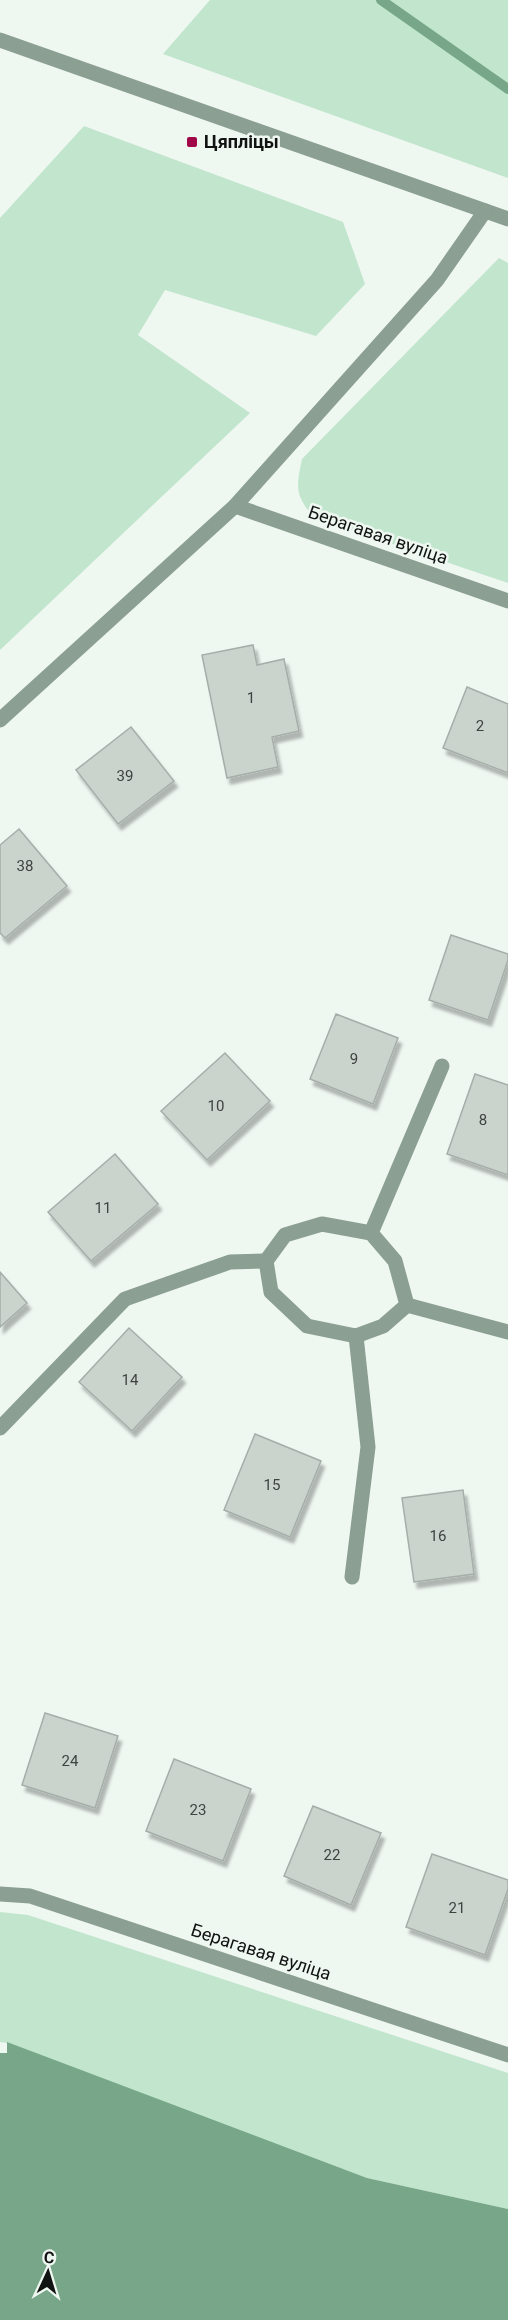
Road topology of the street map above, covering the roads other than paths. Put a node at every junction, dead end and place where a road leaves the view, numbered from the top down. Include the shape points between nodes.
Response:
1 (0, 40) edge
2 (485, 211) junction
3 (508, 219) edge
4 (235, 506) junction
5 (508, 601) edge
6 (0, 720) edge
7 (442, 1066) dead end
8 (371, 1233) junction
9 (266, 1261) junction
10 (407, 1305) junction
11 (508, 1332) edge
12 (356, 1336) junction
13 (0, 1428) edge
14 (352, 1577) dead end
15 (0, 1894) edge
16 (508, 2055) edge

1 - 2 street
2 - 3 street
2 - 4 street via 437,280
4 - 5 street, Берагавая вуліца
4 - 6 street
7 - 8 street
8 - 9 street via 322,1224 285,1235
8 - 10 street via 395,1262
9 - 12 street via 271,1292 307,1326
9 - 13 street via 230,1262 125,1299
10 - 11 street
10 - 12 street via 383,1326
12 - 14 street via 368,1447
15 - 16 street, Берагавая вуліца via 30,1896

